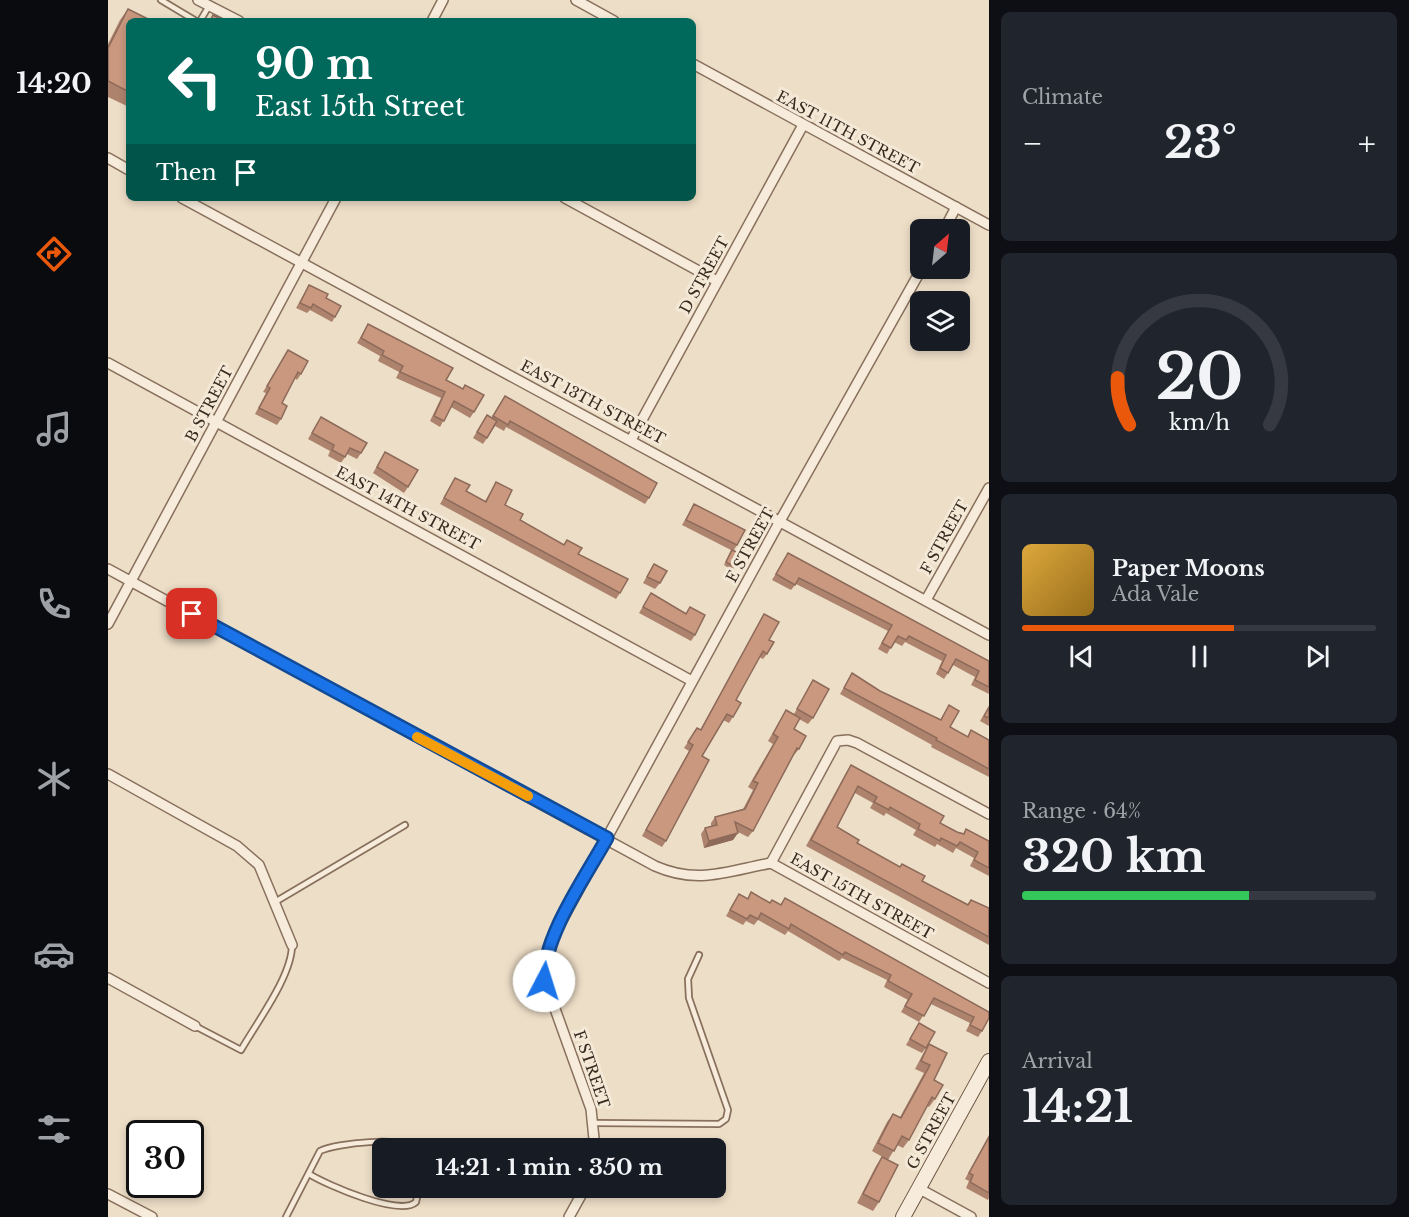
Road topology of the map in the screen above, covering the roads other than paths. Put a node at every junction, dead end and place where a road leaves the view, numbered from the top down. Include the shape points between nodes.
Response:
1 (161, 0) edge
2 (198, 0) edge
3 (443, 0) edge
4 (576, 0) edge
5 (209, 6) junction
6 (193, 18) edge
7 (200, 18) edge
8 (233, 18) edge
9 (434, 18) edge
10 (609, 18) edge
11 (696, 66) edge
12 (803, 125) junction
13 (108, 158) edge
14 (126, 168) edge
15 (188, 201) edge
16 (334, 201) edge
17 (570, 201) edge
18 (956, 207) junction
19 (950, 219) edge
20 (989, 225) edge
21 (302, 262) junction
22 (916, 279) edge
23 (717, 281) junction
24 (108, 363) edge
25 (216, 422) junction
26 (631, 440) junction
27 (989, 488) edge
28 (780, 520) junction
29 (108, 568) edge
30 (131, 581) junction
31 (926, 600) junction
32 (108, 624) edge
33 (989, 635) edge
34 (692, 681) junction
35 (108, 774) edge
36 (989, 814) edge
37 (405, 825) dead end
38 (607, 838) junction
39 (771, 863) junction
40 (275, 902) junction
41 (292, 945) joint
42 (699, 955) dead end
43 (108, 978) edge
44 (989, 983) edge
45 (195, 1026) joint
46 (989, 1061) edge
47 (595, 1123) junction
48 (595, 1138) edge
49 (372, 1143) edge
50 (309, 1174) junction
51 (918, 1188) junction
52 (108, 1194) edge
53 (417, 1198) edge
54 (579, 1198) edge
55 (152, 1217) edge
56 (285, 1217) edge
57 (569, 1217) edge
58 (903, 1217) edge
59 (971, 1217) edge

1 - 6 lane
2 - 5 street
3 - 9 street
4 - 10 street
5 - 7 lane
5 - 8 street
11 - 12 street, EAST 11TH STREET
12 - 18 street, EAST 11TH STREET
12 - 23 street, D STREET
13 - 14 street
15 - 21 street, EAST 13TH STREET
16 - 21 street, B STREET
17 - 23 street
18 - 19 street
18 - 20 street, EAST 11TH STREET
21 - 25 street, B STREET
21 - 26 street, EAST 13TH STREET
22 - 28 street, E STREET
23 - 26 street, D STREET
24 - 25 street, EAST 14TH STREET
25 - 30 street, B STREET
25 - 34 street, EAST 14TH STREET
26 - 28 street, EAST 13TH STREET
27 - 31 street, F STREET
28 - 31 street, EAST 13TH STREET
28 - 34 street, E STREET
29 - 30 street, EAST 15TH STREET
30 - 32 street, B STREET
30 - 38 street, EAST 15TH STREET
31 - 33 street, EAST 13TH STREET
34 - 38 street, E STREET
35 - 40 street via 237,846 259,865
36 - 39 street via 848,740 837,741
37 - 40 lane
38 - 39 street, EAST 15TH STREET via 675,874 705,878
38 - 47 street, F STREET via 550,942 544,963 544,981
39 - 44 street, EAST 15TH STREET
40 - 41 street
41 - 45 lane via 286,971 241,1050
42 - 47 lane via 688,979 689,998 728,1110 726,1119 719,1124
43 - 45 street
46 - 51 main road, G STREET
47 - 48 street, F STREET
49 - 50 lane via 337,1145 320,1151
50 - 53 lane via 326,1185 370,1200 409,1206
50 - 56 lane
51 - 58 main road, G STREET
51 - 59 street
52 - 55 street
54 - 57 street

